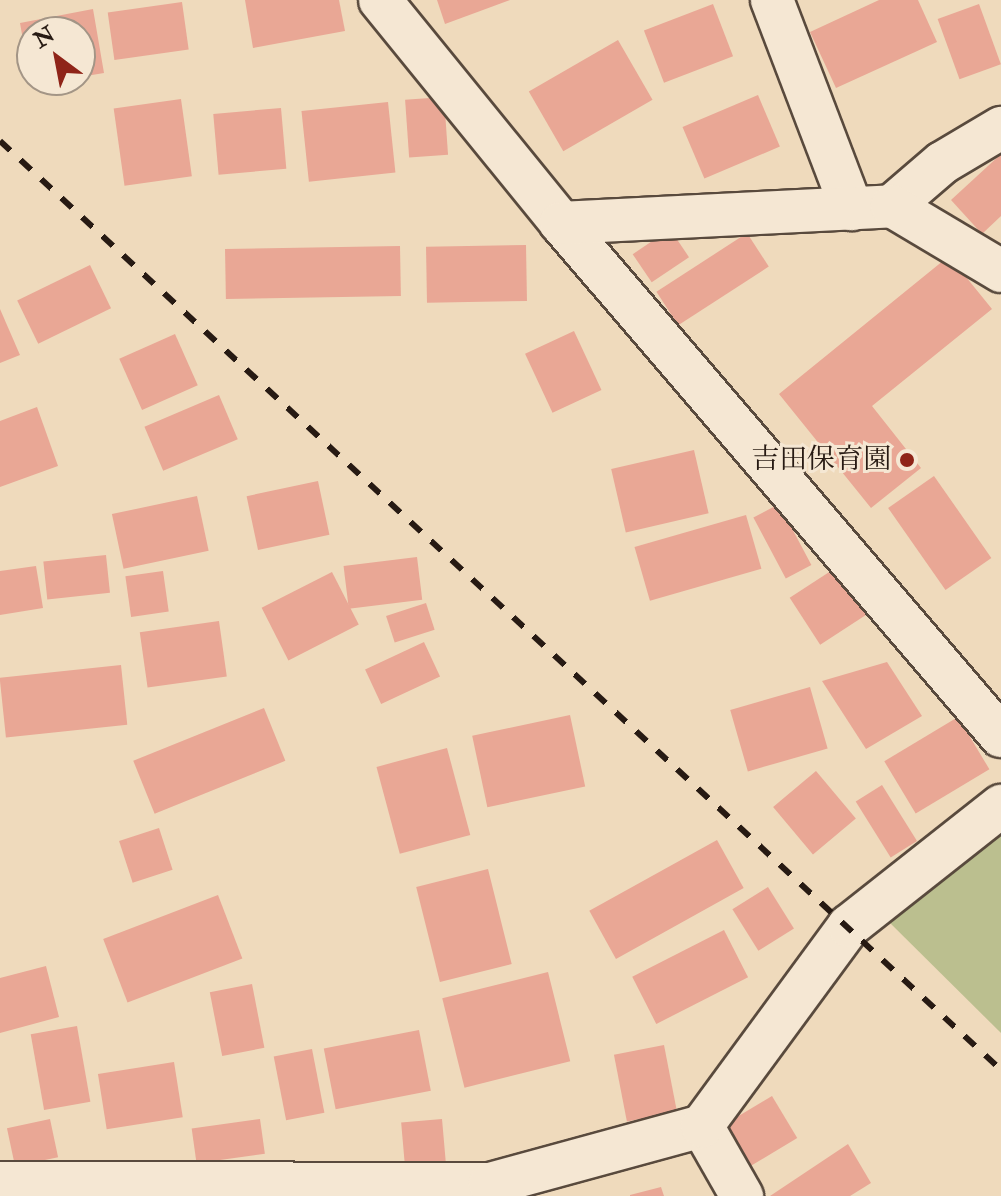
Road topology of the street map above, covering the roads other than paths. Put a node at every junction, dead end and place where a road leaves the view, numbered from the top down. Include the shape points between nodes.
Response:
1 (380, 0) edge
2 (772, 0) edge
3 (1001, 128) edge
4 (872, 208) junction
5 (561, 223) junction
6 (1001, 271) edge
7 (1001, 736) edge
8 (1001, 806) edge
9 (702, 1126) junction
10 (0, 1183) edge
11 (217, 1190) edge
12 (742, 1196) edge

1 - 5 street
2 - 4 street
3 - 4 street
4 - 5 street
4 - 6 street
5 - 7 street
8 - 9 street via 849,926
9 - 11 street via 490,1184
9 - 12 street
10 - 11 street

